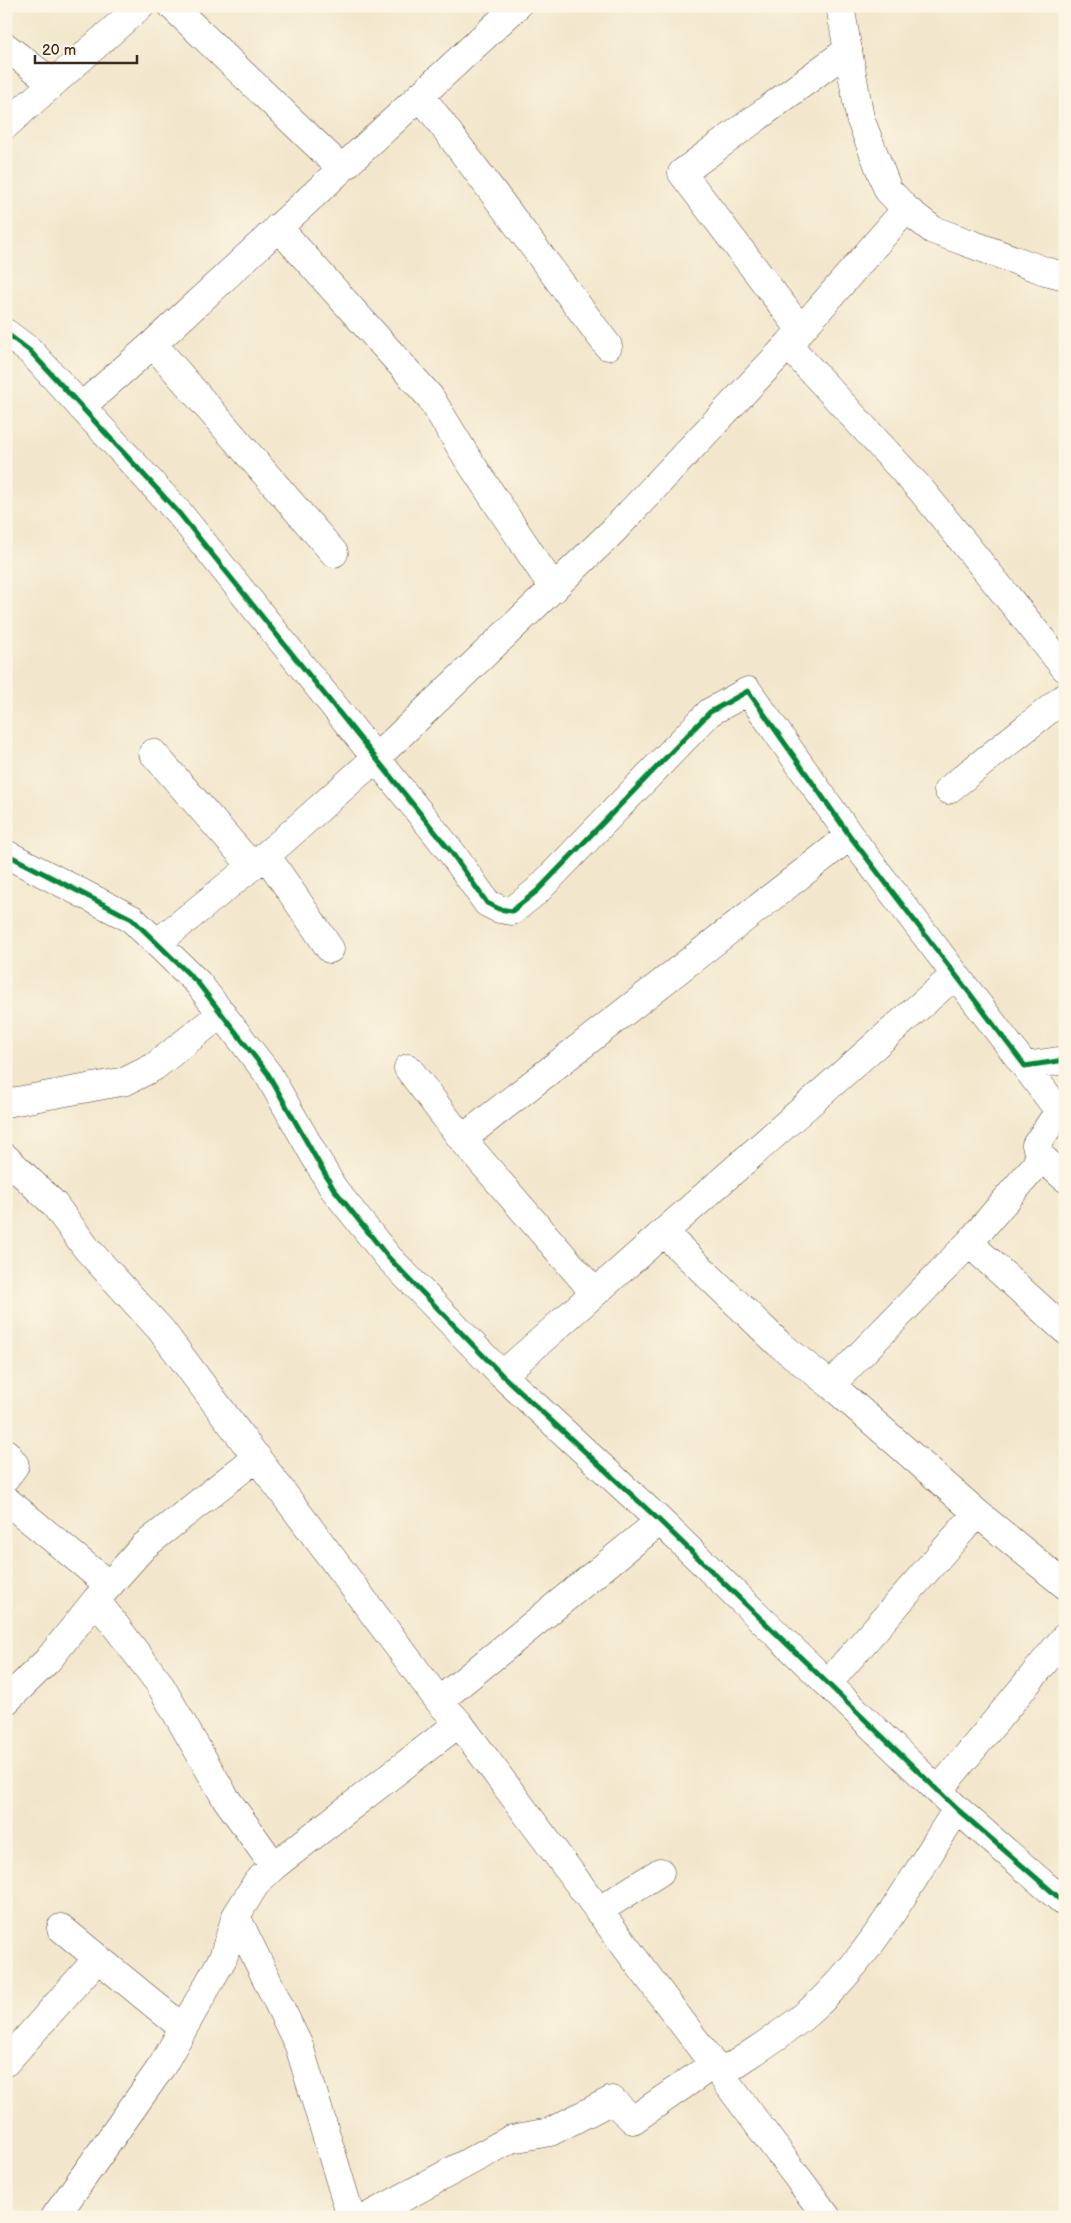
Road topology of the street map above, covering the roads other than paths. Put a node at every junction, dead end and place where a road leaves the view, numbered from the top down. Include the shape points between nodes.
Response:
1 (140, 6) edge
2 (172, 6) edge
3 (517, 6) edge
4 (840, 6) edge
5 (6, 47) edge
6 (848, 50) junction
7 (53, 83) junction
8 (421, 96) junction
9 (6, 125) edge
10 (341, 168) junction
11 (906, 209) junction
12 (278, 226) junction
13 (1065, 276) edge
14 (6, 333) edge
15 (794, 337) junction
16 (153, 344) junction
17 (608, 346) dead end
18 (81, 407) junction
19 (334, 554) dead end
20 (554, 589) junction
21 (1065, 668) edge
22 (1065, 697) edge
23 (153, 753) dead end
24 (376, 758) junction
25 (948, 790) dead end
26 (850, 836) junction
27 (6, 854) edge
28 (259, 861) junction
29 (158, 943) junction
30 (330, 949) dead end
31 (955, 975) junction
32 (222, 1013) junction
33 (1065, 1060) edge
34 (1025, 1066) junction
35 (408, 1068) dead end
36 (6, 1103) edge
37 (462, 1139) junction
38 (1040, 1156) junction
39 (6, 1158) edge
40 (1065, 1178) edge
41 (663, 1232) junction
42 (969, 1242) junction
43 (595, 1293) junction
44 (1065, 1330) edge
45 (502, 1375) junction
46 (831, 1385) junction
47 (6, 1453) edge
48 (257, 1457) junction
49 (6, 1477) edge
50 (6, 1500) edge
51 (977, 1513) junction
52 (660, 1521) junction
53 (1065, 1585) edge
54 (102, 1593) junction
55 (1065, 1637) edge
56 (828, 1683) junction
57 (439, 1701) junction
58 (6, 1702) edge
59 (459, 1723) junction
60 (947, 1800) junction
61 (274, 1866) junction
62 (660, 1872) dead end
63 (1065, 1902) edge
64 (598, 1911) junction
65 (236, 1916) junction
66 (61, 1928) dead end
67 (98, 1958) junction
68 (183, 2028) junction
69 (6, 2062) edge
70 (718, 2069) junction
71 (55, 2217) edge
72 (351, 2217) edge
73 (367, 2217) edge
74 (827, 2217) edge

1 - 7 street
2 - 10 street
3 - 8 street
4 - 6 street
5 - 7 street
6 - 11 street via 860,118 888,190
6 - 15 street via 682,173
7 - 9 street
8 - 10 street
8 - 17 street
10 - 12 street
11 - 13 street via 933,230 1045,272
11 - 15 street
12 - 16 street
12 - 20 street via 430,397
14 - 18 street via 30,351
15 - 20 street
15 - 21 street
16 - 18 street
16 - 19 street
18 - 24 street via 179,514
20 - 24 street
22 - 25 street
23 - 28 street
24 - 26 street via 452,853 487,903 499,909 512,911 537,891 710,712 748,692
24 - 28 street
26 - 31 street
26 - 37 street
27 - 29 street via 132,919
28 - 29 street
28 - 30 street
29 - 32 street via 198,983
31 - 34 street
31 - 41 street
32 - 36 street via 154,1067 126,1081
32 - 45 street via 268,1074 333,1188 388,1257
33 - 34 street
34 - 38 street via 1056,1106 1055,1117 1036,1145
35 - 37 street
37 - 43 street
38 - 40 street
38 - 42 street via 1035,1166
39 - 48 street via 54,1204 87,1250 161,1330
41 - 43 street
41 - 46 street via 778,1343
42 - 44 street
42 - 46 street
43 - 45 street
45 - 52 street
46 - 51 street
47 - 49 street via 15,1465
48 - 54 street via 144,1546
48 - 57 street
50 - 54 street
51 - 53 street
51 - 56 street
52 - 56 street
52 - 57 street
54 - 58 street via 48,1660
54 - 61 street via 225,1797
55 - 60 street
56 - 60 street
57 - 59 street
59 - 61 street
59 - 64 street
60 - 63 street
60 - 70 street via 875,1938 802,2017
61 - 65 street via 257,1882
62 - 64 street
64 - 70 street
65 - 68 street via 223,1958
65 - 72 street via 299,2046
66 - 67 street
67 - 68 street
67 - 69 street
68 - 71 street via 162,2066
70 - 73 street via 632,2120 612,2100 550,2132 511,2139
70 - 74 street

